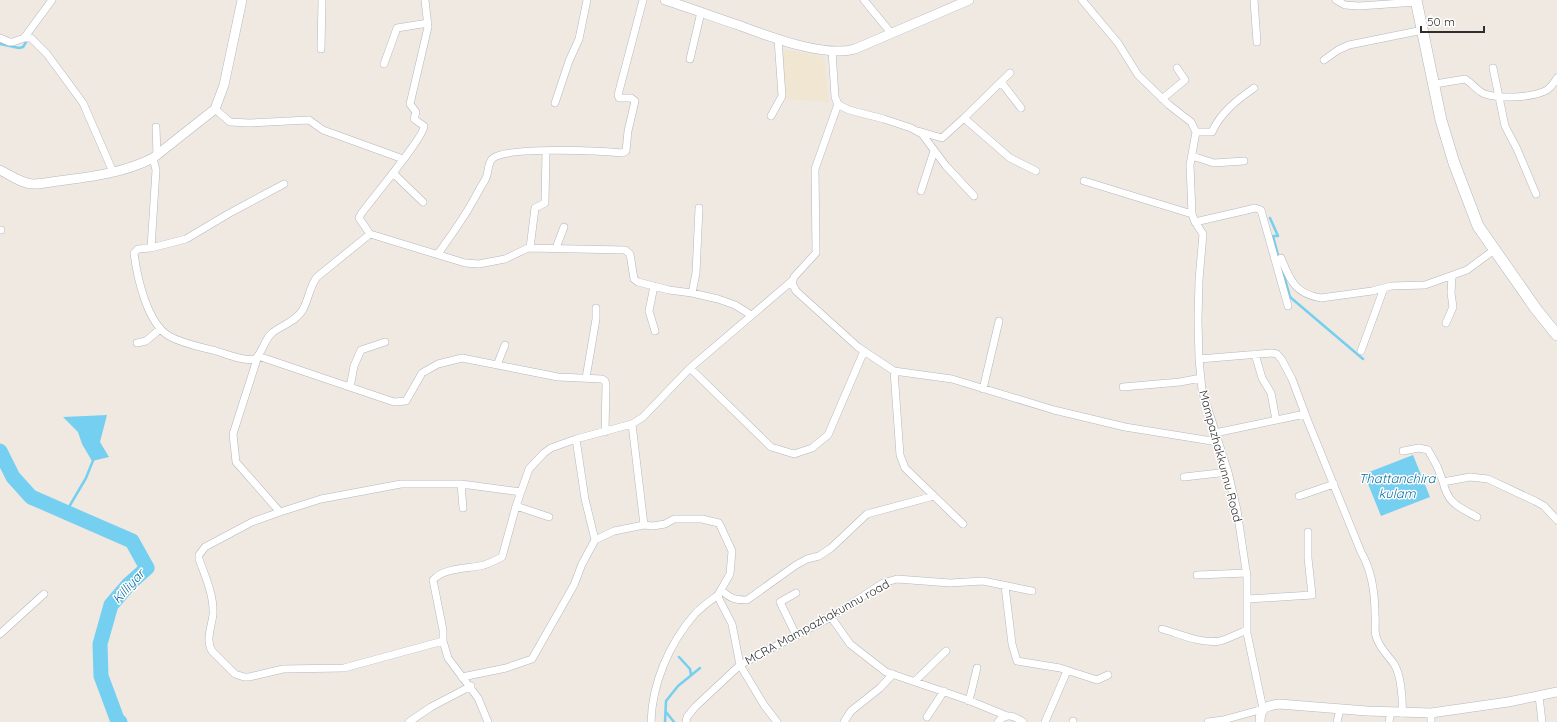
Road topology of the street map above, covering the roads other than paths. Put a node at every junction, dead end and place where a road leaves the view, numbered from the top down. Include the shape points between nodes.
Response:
1 (52, 0) edge
2 (242, 0) edge
3 (322, 0) edge
4 (425, 0) edge
5 (587, 0) edge
6 (643, 0) edge
7 (666, 0) edge
8 (864, 0) edge
9 (968, 0) edge
10 (1082, 0) edge
11 (1254, 0) edge
12 (1336, 0) edge
13 (1417, 1) edge
14 (700, 12) junction
15 (428, 23) junction
16 (1423, 30) junction
17 (891, 33) junction
18 (0, 38) edge
19 (27, 38) junction
20 (778, 39) junction
21 (1257, 42) dead end
22 (321, 49) dead end
23 (832, 51) junction
24 (690, 59) dead end
25 (1324, 60) dead end
26 (384, 64) dead end
27 (1177, 68) dead end
28 (1493, 68) dead end
29 (1010, 73) dead end
30 (1557, 78) edge
31 (1001, 82) junction
32 (1435, 84) junction
33 (1254, 88) dead end
34 (1499, 96) junction
35 (1162, 99) junction
36 (555, 103) dead end
37 (837, 104) junction
38 (1021, 108) dead end
39 (215, 109) junction
40 (771, 116) dead end
41 (964, 118) junction
42 (156, 127) dead end
43 (914, 130) junction
44 (1196, 132) junction
45 (934, 150) junction
46 (546, 151) junction
47 (155, 156) junction
48 (1192, 156) junction
49 (403, 159) junction
50 (1244, 162) dead end
51 (0, 170) edge
52 (1036, 171) dead end
53 (113, 172) junction
54 (394, 173) junction
55 (1084, 181) dead end
56 (284, 184) dead end
57 (921, 191) dead end
58 (1536, 194) dead end
59 (974, 196) dead end
60 (422, 202) dead end
61 (699, 208) dead end
62 (1192, 214) junction
63 (1195, 222) junction
64 (564, 227) dead end
65 (370, 234) junction
66 (151, 248) junction
67 (530, 248) junction
68 (556, 248) junction
69 (1494, 250) junction
70 (438, 254) junction
71 (1281, 258) dead end
72 (1452, 276) junction
73 (793, 280) junction
74 (654, 286) junction
75 (1384, 288) junction
76 (692, 293) junction
77 (1288, 306) dead end
78 (596, 308) dead end
79 (751, 315) junction
80 (999, 321) dead end
81 (1446, 323) dead end
82 (160, 329) junction
83 (655, 331) dead end
84 (1557, 335) edge
85 (384, 342) dead end
86 (137, 343) dead end
87 (505, 344) dead end
88 (864, 351) junction
89 (1361, 351) dead end
90 (1255, 354) junction
91 (258, 356) junction
92 (1199, 359) junction
93 (497, 365) junction
94 (690, 368) junction
95 (894, 371) junction
96 (586, 378) junction
97 (1201, 378) junction
98 (350, 387) junction
99 (1123, 387) dead end
100 (983, 389) junction
101 (1305, 414) junction
102 (1276, 420) junction
103 (632, 424) junction
104 (605, 432) junction
105 (1215, 432) junction
106 (576, 439) junction
107 (1218, 442) junction
108 (1403, 451) dead end
109 (1228, 472) junction
110 (1184, 477) dead end
111 (1443, 482) junction
112 (461, 484) junction
113 (1334, 484) junction
114 (521, 492) junction
115 (934, 496) junction
116 (1299, 496) dead end
117 (516, 506) junction
118 (463, 508) dead end
119 (280, 512) junction
120 (1478, 516) dead end
121 (549, 517) dead end
122 (1557, 520) edge
123 (964, 524) dead end
124 (644, 525) junction
125 (1308, 532) dead end
126 (595, 540) junction
127 (1247, 573) junction
128 (1197, 575) dead end
129 (1005, 586) junction
130 (1032, 591) dead end
131 (720, 593) junction
132 (796, 593) dead end
133 (44, 594) dead end
134 (1248, 599) junction
135 (831, 617) junction
136 (1162, 629) dead end
137 (1247, 630) junction
138 (0, 634) edge
139 (796, 635) junction
140 (443, 641) junction
141 (946, 651) dead end
142 (740, 665) junction
143 (977, 668) dead end
144 (1067, 671) junction
145 (893, 674) junction
146 (1108, 674) dead end
147 (462, 677) junction
148 (915, 681) junction
149 (470, 686) junction
150 (944, 691) junction
151 (1557, 692) edge
152 (1539, 696) junction
153 (969, 701) junction
154 (1263, 709) junction
155 (1340, 709) junction
156 (1391, 712) junction
157 (1402, 713) junction
158 (1007, 716) junction
159 (927, 717) dead end
160 (1431, 717) edge
161 (409, 722) edge
162 (488, 722) edge
163 (651, 722) edge
164 (686, 722) edge
165 (777, 722) edge
166 (844, 722) edge
167 (998, 722) edge
168 (1023, 722) edge
169 (1045, 722) edge
170 (1208, 722) edge
171 (1260, 722) edge
172 (1337, 722) edge
173 (1388, 722) edge
174 (1542, 722) edge

1 - 19 street
2 - 39 street via 224,85
3 - 22 street
4 - 15 street
5 - 36 street via 579,39
6 - 46 street via 618,95 620,98 631,98 635,101 626,151
7 - 14 street
8 - 17 street
9 - 17 street
10 - 35 street via 1118,43 1138,76
11 - 21 street
12 - 13 street via 1346,5 1359,6
13 - 16 main road
14 - 20 street
14 - 24 street
15 - 26 street via 397,28
15 - 49 street via 410,104 416,112 415,120 422,124 424,129
16 - 25 street via 1349,45
16 - 32 main road
17 - 23 street via 849,51
18 - 19 street via 13,42
19 - 53 street via 48,54 83,104
20 - 23 street
20 - 40 street via 782,96
23 - 37 street
27 - 35 street via 1185,80
28 - 34 street
29 - 31 street
30 - 34 street via 1546,90 1536,94
31 - 38 street
31 - 41 street
32 - 34 street via 1465,79 1484,94
32 - 69 main road via 1441,120 1454,163 1478,226
33 - 44 street via 1234,102 1212,132
34 - 58 street via 1505,126
35 - 44 street via 1191,122
37 - 43 street
37 - 73 street via 815,169 816,252
39 - 47 street
39 - 49 street via 230,122 309,120 323,130
41 - 43 street via 942,138
41 - 52 street via 1010,158
42 - 47 street
43 - 45 street via 922,134
44 - 48 street, Mampazhakkunnu Road
45 - 57 street
45 - 59 street
46 - 67 street via 545,203 535,208
46 - 70 street via 510,154 492,159 487,178 465,216
47 - 53 street via 145,162
47 - 66 street
48 - 50 street via 1214,163
48 - 62 street, Mampazhakkunnu Road
49 - 54 street
51 - 53 street via 32,184
54 - 60 street
54 - 65 street via 360,216
55 - 62 street
56 - 66 street via 186,239
61 - 76 street via 696,272
62 - 63 street, Mampazhakkunnu Road
63 - 77 street via 1255,208 1262,210
63 - 92 street, Mampazhakkunnu Road via 1203,234 1199,280
64 - 68 street
65 - 70 street
65 - 91 street via 317,277 300,314 273,332
66 - 82 street via 138,249 134,253 148,310
67 - 68 street
67 - 70 street via 505,259 479,264 465,263
68 - 74 street via 625,250 630,254 634,279
69 - 72 street via 1467,270
69 - 84 main road
71 - 75 street via 1290,281 1300,290 1313,296 1330,297
72 - 75 street via 1425,285
72 - 81 street via 1453,307
73 - 79 street
73 - 88 street via 796,291
74 - 76 street
74 - 83 street via 649,311
75 - 89 street
76 - 79 street via 735,305
78 - 96 street
79 - 94 street
80 - 100 street
82 - 86 street via 146,341
82 - 91 street via 180,341 219,352 250,360
85 - 98 street via 361,350 354,366
87 - 93 street
88 - 94 street via 828,435 812,448 794,454 771,447
88 - 95 street
90 - 92 street
90 - 101 street via 1277,354 1292,379
90 - 102 street via 1262,378 1271,393
91 - 98 street
91 - 119 street via 232,434 236,462
92 - 97 street, Mampazhakkunnu Road
93 - 96 street via 558,377
93 - 98 street via 462,358 438,364 422,373 406,400 394,402
94 - 103 street via 643,417
95 - 100 street via 952,380
95 - 115 street via 902,461 905,468
96 - 104 street via 602,379 606,382
97 - 99 street
97 - 105 street, Mampazhakkunnu Road via 1202,390
100 - 107 street via 1125,427
101 - 102 street
101 - 113 street
102 - 105 street
103 - 104 street
103 - 124 street
104 - 106 street
105 - 107 street, Mampazhakkunnu Road
106 - 114 street via 544,453 529,469
106 - 126 street via 585,499
107 - 109 street, Mampazhakkunnu Road
108 - 111 street via 1419,448 1428,450
109 - 110 street
109 - 127 street, Mampazhakkunnu Road
111 - 120 street via 1445,492 1454,504
111 - 122 street via 1470,477 1488,479 1535,500
112 - 114 street
112 - 118 street
112 - 119 street via 401,484 321,499
113 - 116 street
113 - 157 street via 1368,564 1375,598 1375,635 1382,650 1395,666 1401,689
114 - 117 street
115 - 123 street
115 - 131 street via 867,514 831,548 796,565 747,600 729,598
117 - 121 street
117 - 140 street via 502,557 485,565 451,571 433,580
119 - 140 street via 252,522 205,547 199,555 213,600 209,646 236,674 249,677 283,669 344,668
124 - 126 street via 614,531
124 - 131 street via 665,524 674,519 688,518 719,523 732,551 730,574
125 - 134 street via 1312,595
126 - 147 street via 574,585 532,659 506,668
127 - 128 street
127 - 134 street, Mampazhakkunnu Road
129 - 130 street, MCRA Mampazhakunnu road
129 - 135 street, MCRA Mampazhakunnu road via 983,582 890,580
129 - 144 street via 1012,644 1017,661
131 - 142 street via 732,624
131 - 163 street via 695,615 668,655 654,697
132 - 139 street via 780,602
133 - 138 street
134 - 137 street, Mampazhakkunnu Road
135 - 139 street, MCRA Mampazhakunnu road
135 - 145 street via 850,644 886,672
136 - 137 street via 1210,641 1225,639
137 - 154 street, Mampazhakkunnu Road
139 - 142 street, MCRA Mampazhakunnu road
140 - 147 street via 448,658
141 - 148 street
142 - 164 street, MCRA Mampazhakunnu road via 695,707
142 - 165 street
143 - 153 street
144 - 146 street via 1097,680
144 - 169 street
145 - 148 street
145 - 166 street via 851,711
147 - 149 street
148 - 150 street
149 - 161 street
149 - 162 street
150 - 153 street
150 - 159 street
151 - 152 street
152 - 160 street
152 - 174 street
153 - 158 street
154 - 155 street via 1279,704
154 - 170 street
154 - 171 street via 1260,713
155 - 156 street
155 - 172 street
156 - 157 street
156 - 173 street
157 - 160 street
158 - 167 street
158 - 168 street via 1014,716

